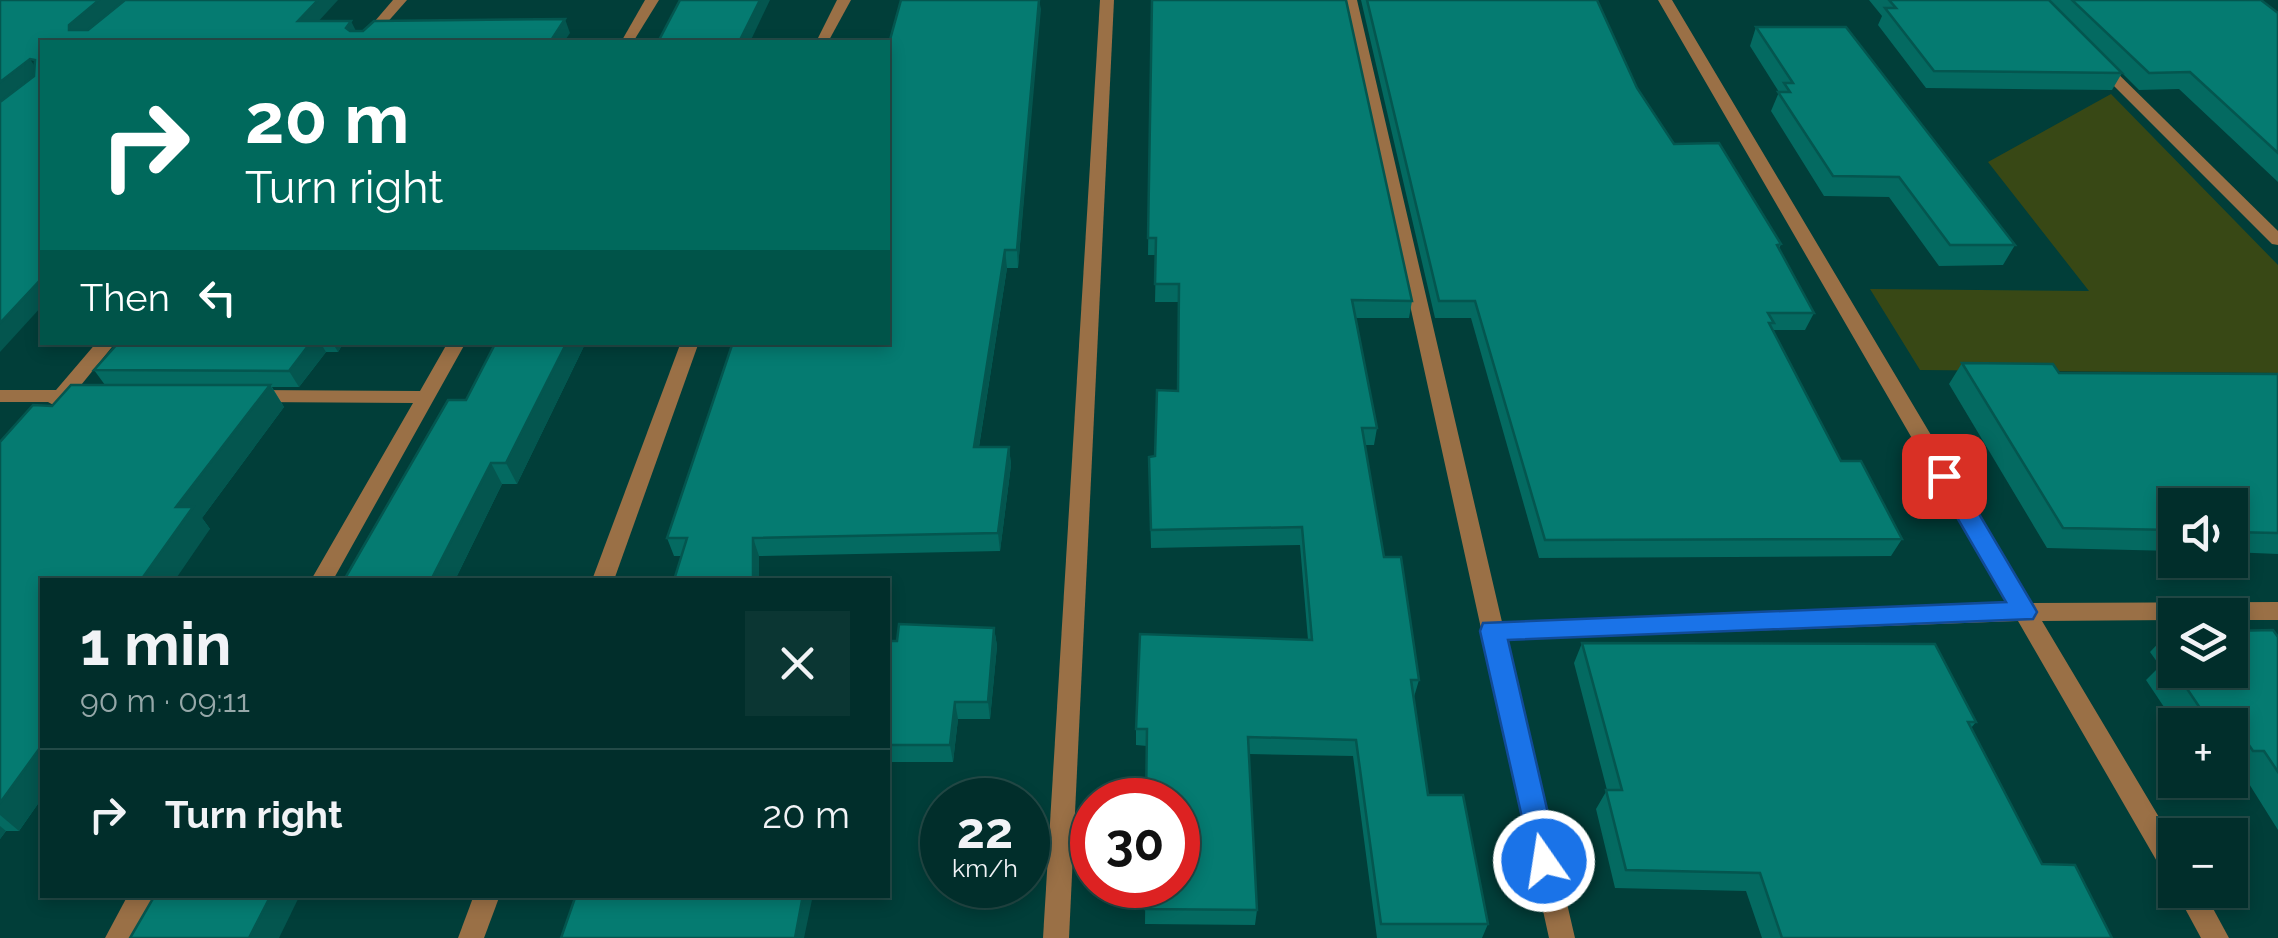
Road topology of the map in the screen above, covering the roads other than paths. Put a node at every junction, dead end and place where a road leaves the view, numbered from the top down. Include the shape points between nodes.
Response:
1 (400, 0) edge
2 (652, 0) edge
3 (844, 0) edge
4 (1107, 0) edge
5 (1350, 0) edge
6 (1665, 0) edge
7 (365, 40) edge
8 (629, 40) edge
9 (823, 40) edge
10 (2089, 53) edge
11 (2278, 240) edge
12 (104, 345) edge
13 (455, 345) edge
14 (689, 345) edge
15 (0, 396) edge
16 (62, 396) junction
17 (119, 396) edge
18 (234, 396) edge
19 (426, 397) junction
20 (37, 424) edge
21 (323, 578) edge
22 (603, 578) edge
23 (2278, 610) edge
24 (2024, 612) junction
25 (1492, 631) junction
26 (2158, 839) edge
27 (141, 898) edge
28 (486, 898) edge
29 (2198, 908) edge
30 (118, 938) edge
31 (472, 938) edge
32 (1056, 938) edge
33 (1562, 938) edge
34 (2216, 938) edge

1 - 7 street
2 - 8 street
3 - 9 street
4 - 32 street
5 - 25 street
6 - 24 street
10 - 11 street
12 - 16 street
13 - 19 street
14 - 22 street
15 - 16 street
16 - 17 street
16 - 20 street
18 - 19 street
19 - 21 street
23 - 24 street
24 - 25 street
24 - 26 street
25 - 33 street
27 - 30 street
28 - 31 street
29 - 34 street

